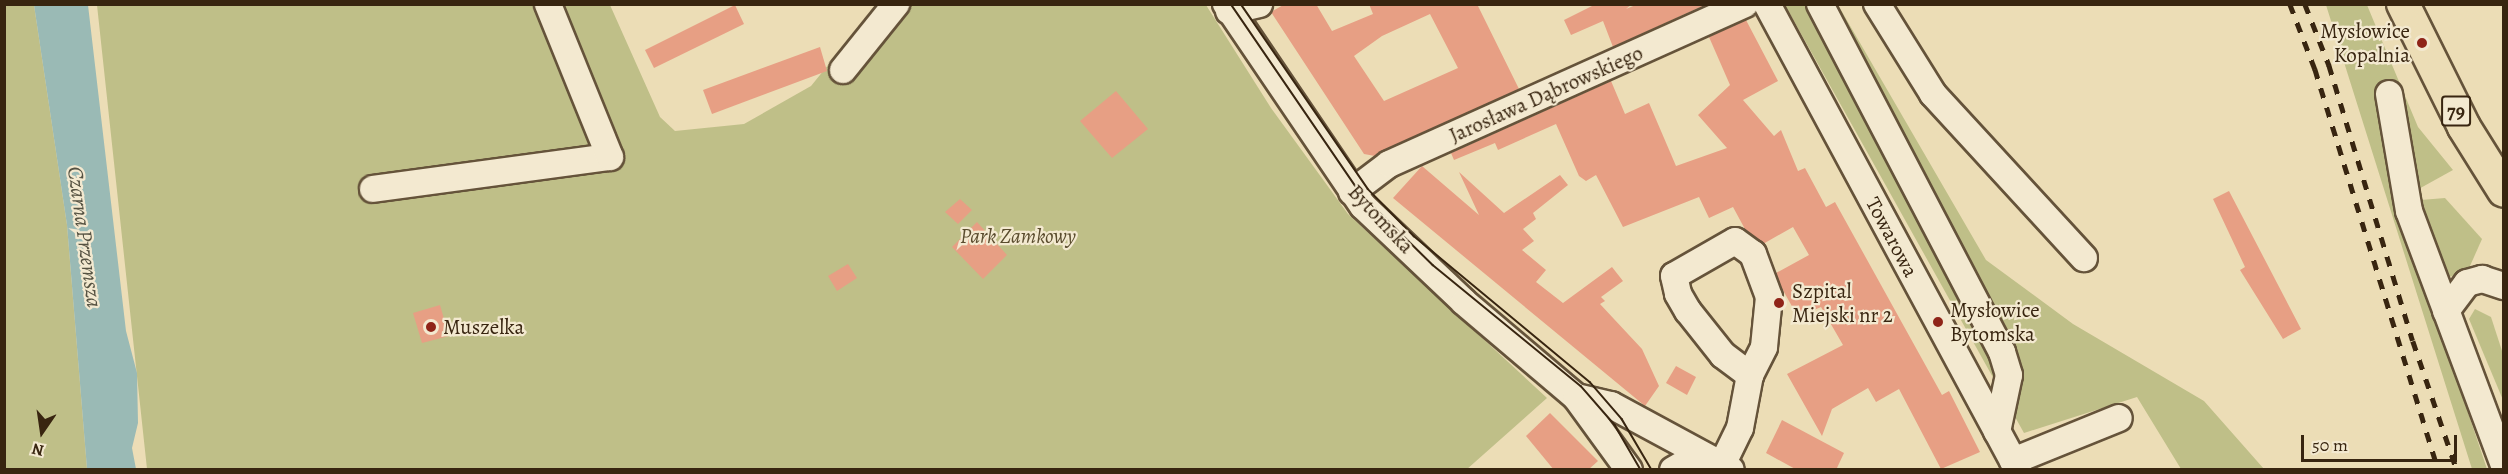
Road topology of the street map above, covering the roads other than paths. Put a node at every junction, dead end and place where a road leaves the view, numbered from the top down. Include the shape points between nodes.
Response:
1 (548, 4) edge
2 (896, 4) edge
3 (1259, 4) edge
4 (1745, 4) edge
5 (1767, 4) edge
6 (1820, 4) edge
7 (1877, 4) edge
8 (2403, 4) edge
9 (1228, 8) edge
10 (843, 70) dead end
11 (2389, 94) dead end
12 (373, 189) dead end
13 (2504, 191) edge
14 (1352, 192) junction
15 (2084, 258) dead end
16 (2504, 286) edge
17 (2446, 310) junction
18 (1750, 375) junction
19 (1576, 398) junction
20 (2119, 418) dead end
21 (1997, 432) junction
22 (1718, 463) edge
23 (2015, 465) edge
24 (2504, 465) edge
25 (1629, 470) edge
26 (1673, 470) edge

1 - 12 street via 610,157
2 - 10 street
3 - 9 street
4 - 14 street, Jarosława Dąbrowskiego via 1389,164
5 - 21 street, Towarowa
6 - 21 street via 2002,352 2009,375
7 - 15 street via 1933,94
8 - 13 main road, 79 via 2464,127
9 - 14 street, Bytomska
11 - 17 street via 2409,211
14 - 19 street, Bytomska via 1464,302
16 - 17 street via 2482,279 2467,284
17 - 24 street
18 - 18 street via 1764,347 1769,297 1753,254 1735,241 1674,276 1688,311 1723,355
18 - 22 street via 1740,428
19 - 22 street, Bytomska via 1611,405
19 - 25 street, Bytomska
20 - 23 street
21 - 23 street, Towarowa
22 - 26 street

